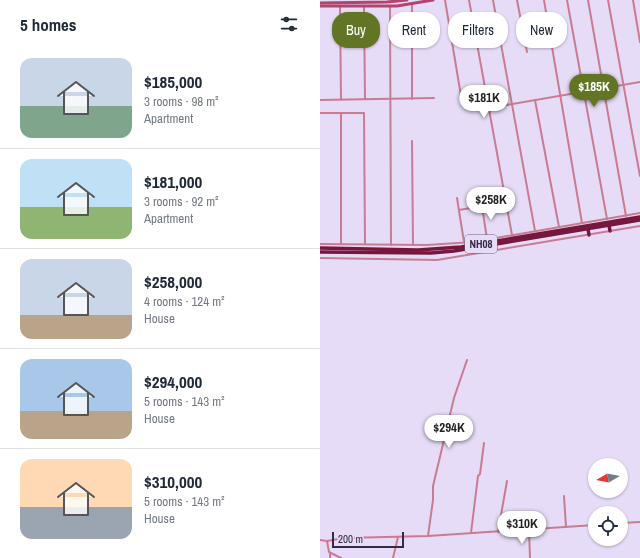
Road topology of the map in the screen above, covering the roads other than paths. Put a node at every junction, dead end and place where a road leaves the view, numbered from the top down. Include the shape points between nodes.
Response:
1 (407, 0) edge
2 (433, 0) edge
3 (445, 0) edge
4 (469, 0) edge
5 (493, 0) edge
6 (517, 0) edge
7 (544, 0) edge
8 (567, 0) edge
9 (588, 0) edge
10 (608, 0) edge
11 (633, 0) edge
12 (344, 1) edge
13 (370, 1) edge
14 (320, 2) edge
15 (395, 2) edge
16 (412, 4) junction
17 (320, 6) edge
18 (340, 6) junction
19 (364, 6) junction
20 (390, 6) junction
21 (640, 42) edge
22 (527, 52) dead end
23 (640, 82) edge
24 (623, 85) junction
25 (603, 88) junction
26 (583, 92) junction
27 (560, 96) junction
28 (434, 98) dead end
29 (390, 99) junction
30 (412, 99) junction
31 (320, 100) edge
32 (341, 100) junction
33 (365, 100) junction
34 (535, 100) junction
35 (462, 102) dead end
36 (512, 104) junction
37 (489, 108) junction
38 (320, 113) edge
39 (341, 113) junction
40 (412, 141) dead end
41 (640, 176) edge
42 (457, 198) dead end
43 (506, 202) junction
44 (482, 206) junction
45 (459, 210) junction
46 (640, 213) edge
47 (626, 216) junction
48 (640, 216) edge
49 (607, 219) junction
50 (640, 220) edge
51 (582, 223) junction
52 (609, 226) junction
53 (640, 226) edge
54 (559, 227) junction
55 (588, 229) junction
56 (535, 231) junction
57 (610, 231) junction
58 (512, 235) junction
59 (589, 235) junction
60 (545, 236) junction
61 (487, 239) junction
62 (464, 242) junction
63 (546, 242) junction
64 (320, 244) edge
65 (341, 244) junction
66 (365, 244) junction
67 (391, 245) junction
68 (413, 245) junction
69 (487, 247) junction
70 (320, 248) edge
71 (466, 250) junction
72 (488, 251) junction
73 (320, 252) edge
74 (467, 255) junction
75 (320, 258) edge
76 (467, 360) dead end
77 (484, 443) dead end
78 (506, 481) dead end
79 (564, 496) dead end
80 (640, 522) edge
81 (628, 523) edge
82 (588, 525) edge
83 (566, 527) junction
84 (529, 530) junction
85 (498, 532) junction
86 (471, 533) junction
87 (428, 536) junction
88 (398, 537) junction
89 (320, 540) edge
90 (327, 542) junction
91 (330, 554) junction
92 (330, 558) edge
93 (341, 558) edge
94 (393, 558) edge
95 (530, 558) edge

1 - 15 street
2 - 16 street
3 - 35 street
4 - 37 street
5 - 36 street
6 - 22 street
7 - 27 street
8 - 26 street
9 - 25 street
10 - 24 street
11 - 21 street
12 - 13 street
12 - 14 street
13 - 15 street
15 - 16 street
15 - 20 street
16 - 30 street
17 - 18 street
18 - 19 street
18 - 32 street
19 - 20 street
19 - 33 street
20 - 29 street
23 - 24 street
24 - 25 street
24 - 41 street
25 - 26 street
25 - 47 street
26 - 27 street
26 - 49 street
27 - 34 street
27 - 51 street
28 - 30 street
29 - 30 street
29 - 33 street
29 - 67 street
31 - 32 street
32 - 33 street
34 - 36 street
34 - 54 street
36 - 37 street
36 - 56 street
37 - 43 street
38 - 39 street
39 - 65 street
39 - 66 street via 364,113
40 - 68 street
42 - 45 street
43 - 44 street
43 - 58 street
44 - 45 street
44 - 61 street
45 - 62 street
46 - 47 street
47 - 49 street
48 - 70 highway, NH08 via 461,247 418,250
49 - 51 street
50 - 52 highway, NH08
51 - 54 street
52 - 55 highway, NH08
52 - 57 highway
53 - 57 street
54 - 56 street
55 - 59 highway
55 - 60 highway, NH08
56 - 58 street
57 - 59 street
58 - 61 street
59 - 63 street
60 - 63 highway
60 - 69 highway, NH08
61 - 62 street
62 - 68 street
63 - 72 street
64 - 65 street
65 - 66 street
66 - 67 street
67 - 68 street
69 - 71 highway, NH08
69 - 72 highway
71 - 73 highway, NH08 via 435,253
71 - 74 highway
72 - 74 street
74 - 75 street via 437,260
76 - 87 street via 454,398 433,486
77 - 86 street
78 - 85 street
79 - 83 street
80 - 81 street
82 - 83 street
83 - 84 street
84 - 85 street
84 - 95 street
85 - 86 street
86 - 87 street
87 - 88 street
88 - 90 street via 344,538
88 - 94 street
89 - 90 street
90 - 91 street
91 - 92 street
91 - 93 street

